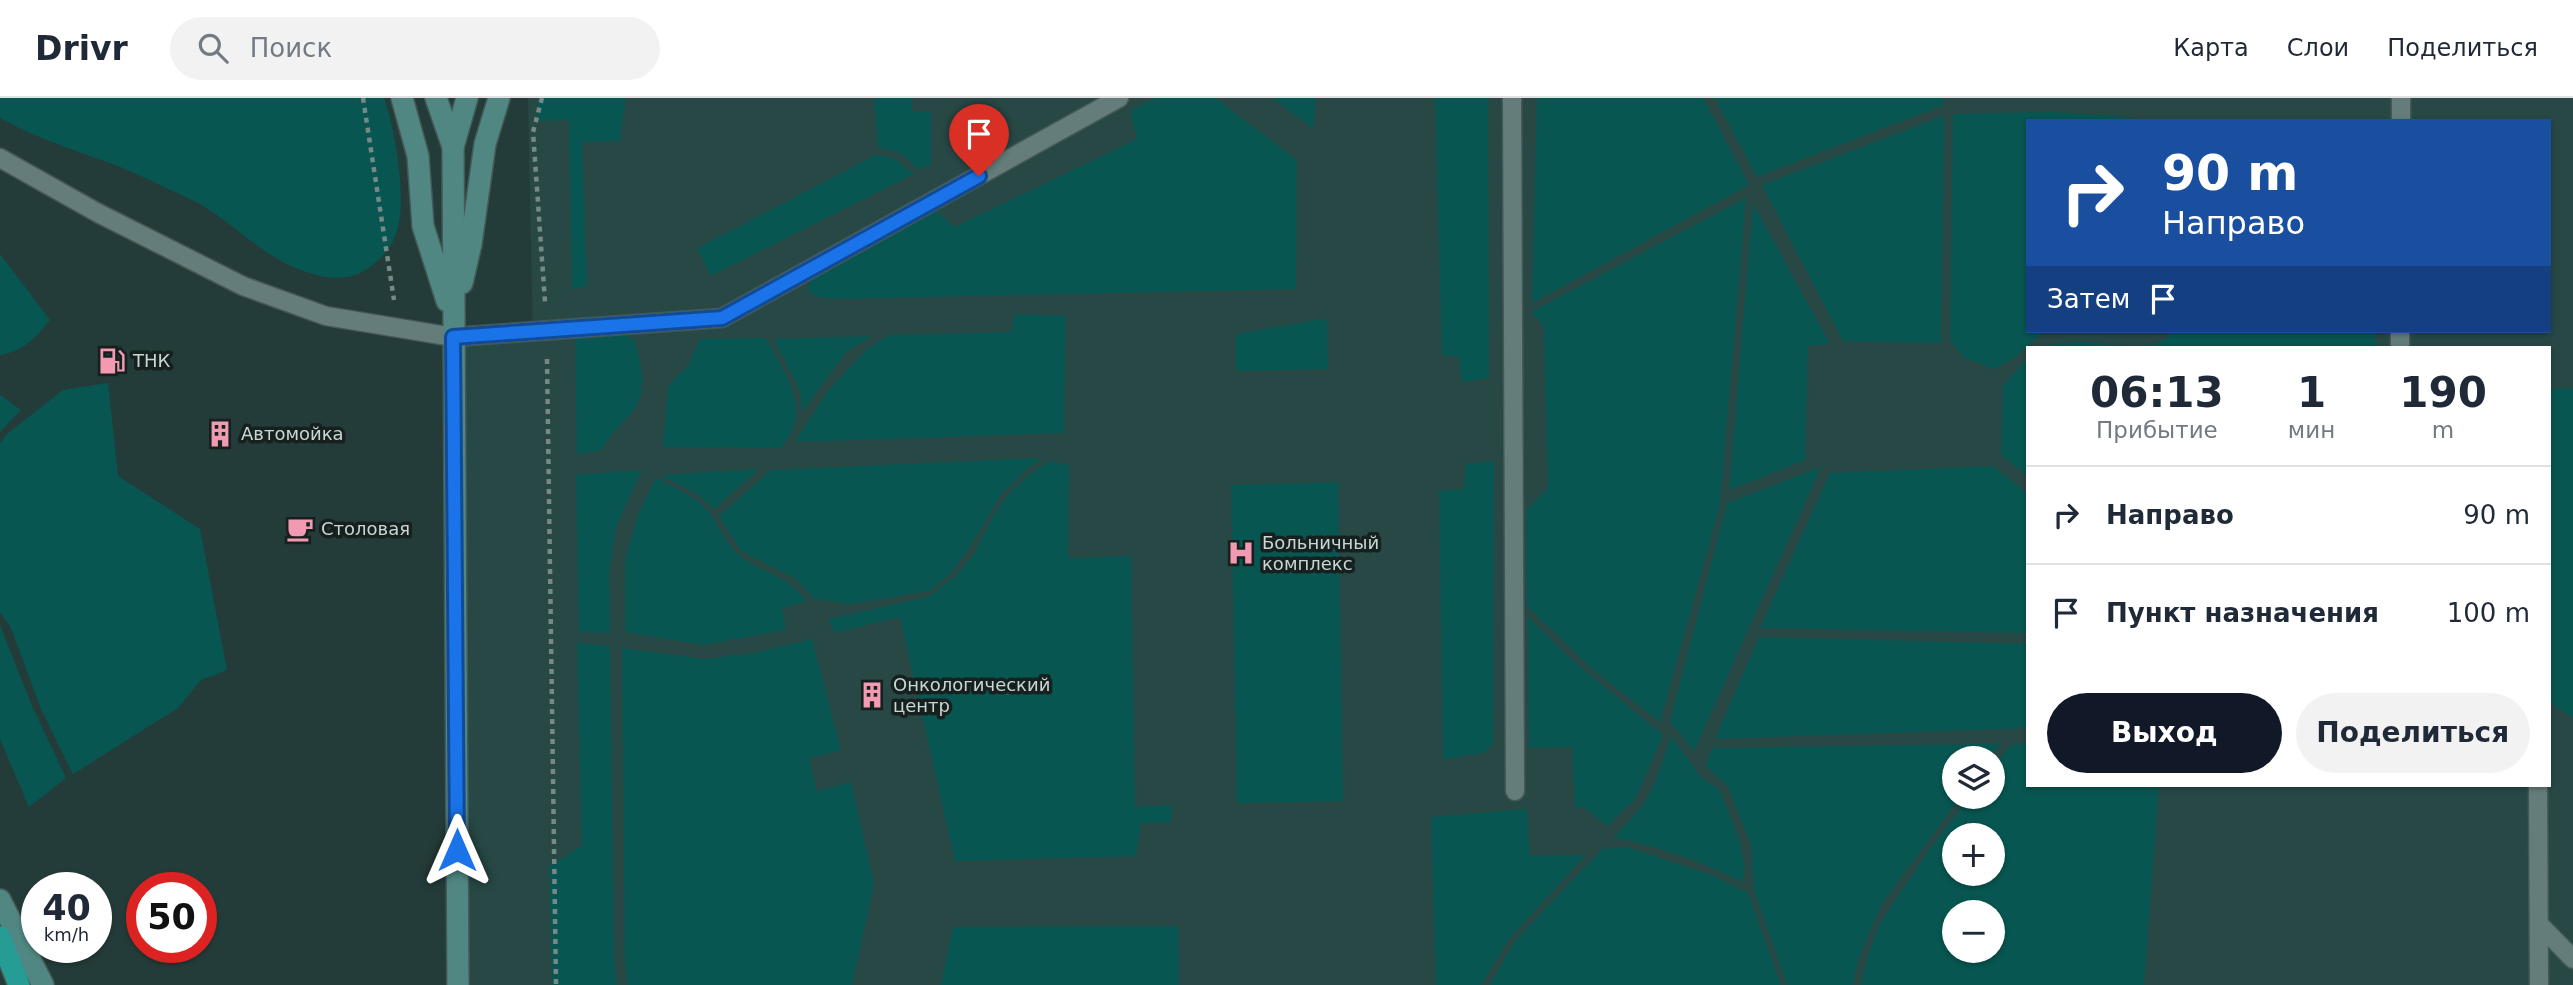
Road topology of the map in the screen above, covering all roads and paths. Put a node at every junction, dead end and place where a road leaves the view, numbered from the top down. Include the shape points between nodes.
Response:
1 (363, 98) edge
2 (402, 98) edge
3 (436, 98) edge
4 (467, 98) edge
5 (499, 98) edge
6 (542, 98) edge
7 (1119, 98) edge
8 (1513, 98) edge
9 (2401, 98) edge
10 (2401, 119) edge
11 (453, 147) junction
12 (0, 158) edge
13 (453, 328) junction
14 (399, 329) junction
15 (547, 330) junction
16 (2538, 787) edge
17 (1515, 791) dead end
18 (0, 900) edge
19 (2539, 925) junction
20 (0, 937) edge
21 (2573, 959) edge
22 (19, 985) edge
23 (43, 985) edge
24 (457, 985) edge
25 (556, 985) edge
26 (2539, 985) edge

1 - 14 path
2 - 13 main road via 418,156 424,226
3 - 11 main road
4 - 11 main road
5 - 13 main road via 485,144
6 - 15 path via 533,132
7 - 15 lane via 722,318
8 - 17 lane
9 - 10 lane
11 - 13 main road
12 - 14 lane via 243,286 326,316
13 - 14 lane
13 - 15 lane
13 - 24 main road
15 - 25 path
16 - 19 lane
18 - 23 main road
19 - 21 lane
19 - 26 lane
20 - 22 highway

